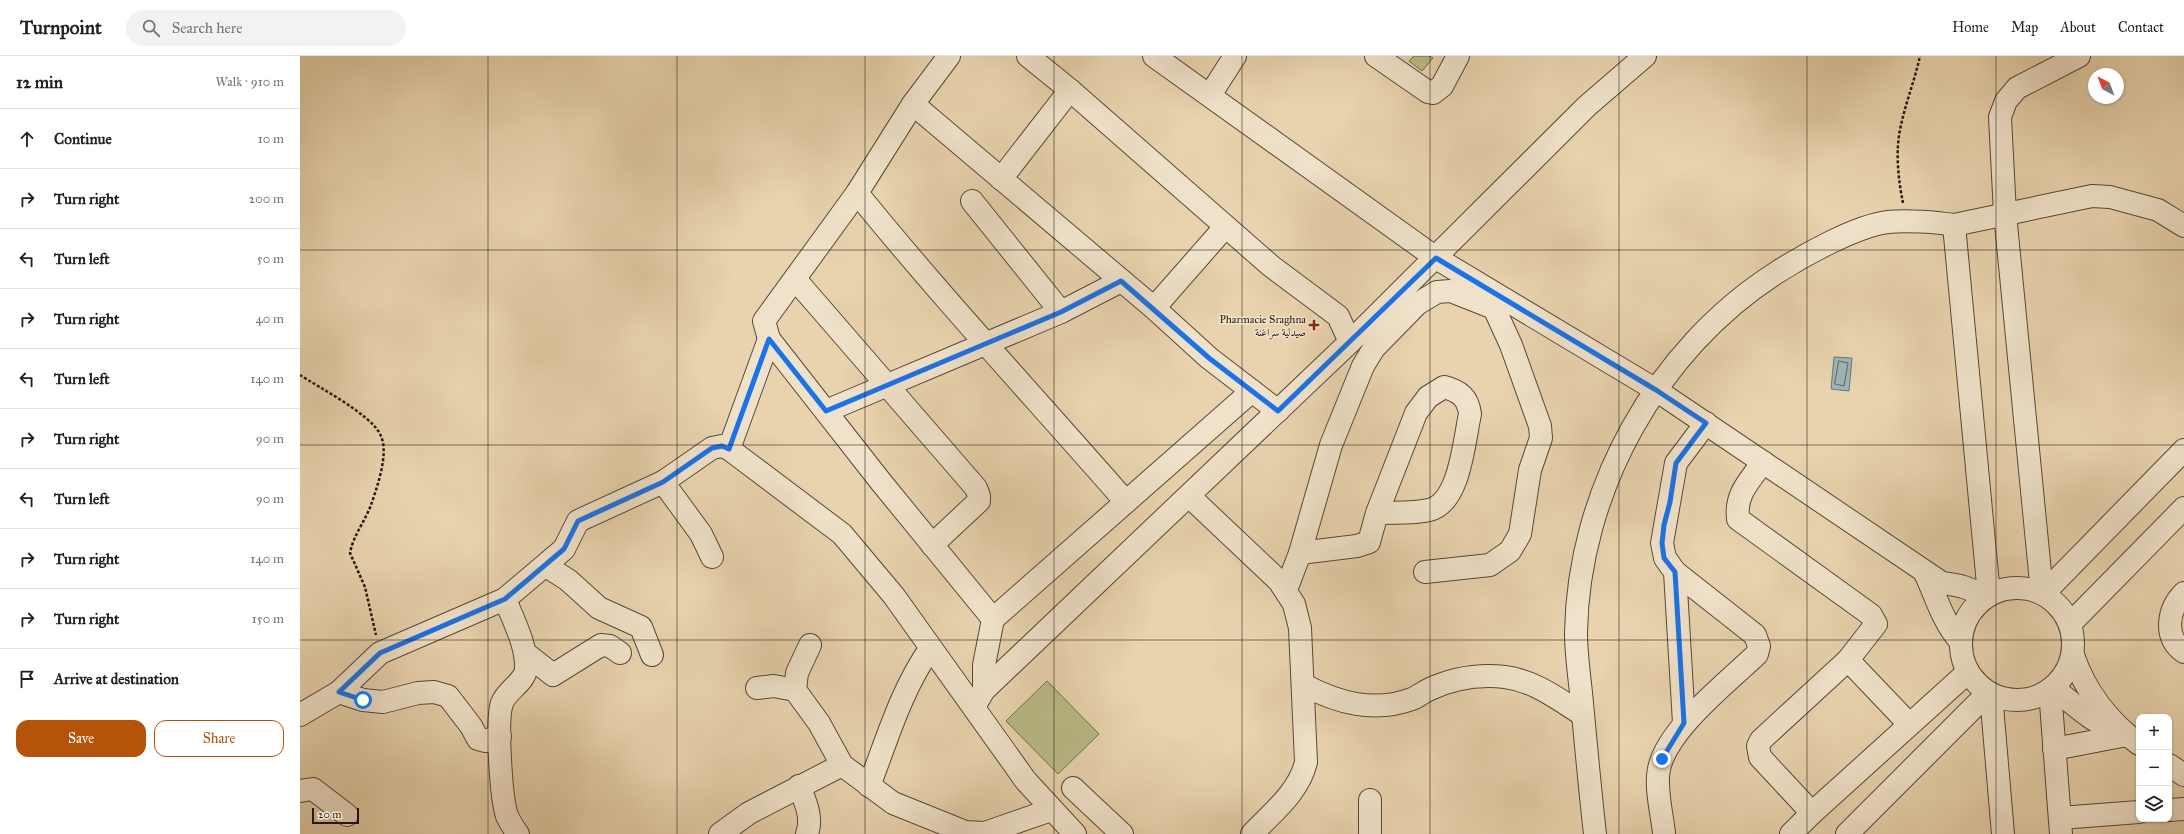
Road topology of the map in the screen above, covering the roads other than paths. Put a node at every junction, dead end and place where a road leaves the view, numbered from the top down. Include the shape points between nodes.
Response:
1 (948, 56) edge
2 (1028, 56) edge
3 (1154, 56) edge
4 (1236, 56) edge
5 (1458, 56) edge
6 (1645, 56) edge
7 (2079, 56) edge
8 (1389, 60) edge
9 (1070, 90) junction
10 (1210, 94) junction
11 (913, 104) junction
12 (1001, 180) junction
13 (857, 193) junction
14 (972, 201) dead end
15 (2005, 214) junction
16 (1954, 225) junction
17 (2184, 226) edge
18 (1225, 227) junction
19 (1436, 258) junction
20 (795, 279) junction
21 (1121, 281) junction
22 (1154, 308) junction
23 (1061, 312) junction
24 (769, 339) junction
25 (1350, 342) junction
26 (987, 343) junction
27 (886, 385) junction
28 (1656, 390) junction
29 (1252, 391) junction
30 (826, 411) junction
31 (1278, 411) junction
32 (1706, 423) junction
33 (729, 449) junction
34 (2184, 450) edge
35 (1763, 462) junction
36 (663, 482) junction
37 (1189, 496) junction
38 (1126, 502) junction
39 (2184, 508) edge
40 (1377, 513) junction
41 (932, 545) junction
42 (1300, 553) junction
43 (712, 557) dead end
44 (546, 566) junction
45 (1425, 572) dead end
46 (1675, 572) junction
47 (1925, 573) junction
48 (1286, 590) junction
49 (2184, 593) edge
50 (2042, 594) junction
51 (1988, 596) junction
52 (505, 599) junction
53 (993, 619) junction
54 (2070, 624) junction
55 (1961, 642) junction
56 (810, 645) dead end
57 (930, 650) junction
58 (2184, 652) edge
59 (525, 653) junction
60 (620, 653) dead end
61 (652, 654) dead end
62 (2073, 655) junction
63 (1848, 660) junction
64 (1968, 672) junction
65 (1304, 685) junction
66 (757, 688) dead end
67 (2052, 689) junction
68 (795, 690) junction
69 (339, 692) junction
70 (1989, 694) junction
71 (979, 698) junction
72 (300, 715) edge
73 (1583, 715) junction
74 (1684, 723) junction
75 (1909, 724) junction
76 (500, 736) junction
77 (2129, 737) edge
78 (2054, 749) junction
79 (842, 765) junction
80 (2172, 767) edge
81 (2184, 775) edge
82 (799, 786) junction
83 (869, 786) junction
84 (1074, 788) dead end
85 (300, 791) edge
86 (1370, 800) dead end
87 (2184, 809) edge
88 (1051, 810) junction
89 (2172, 810) edge
90 (1812, 813) junction
91 (2136, 813) edge
92 (347, 815) dead end
93 (2060, 826) edge
94 (1664, 833) dead end
95 (518, 834) edge
96 (720, 834) edge
97 (807, 834) edge
98 (1075, 834) edge
99 (1122, 834) edge
100 (1252, 834) edge
101 (1370, 834) edge
102 (1595, 834) edge
103 (1791, 834) edge
104 (1847, 834) edge
105 (2003, 834) edge

1 - 11 street
2 - 9 street
3 - 10 street
4 - 10 street
5 - 8 street via 1442,86 1434,93 1428,92
6 - 19 street via 1587,106
7 - 15 street via 2017,88 2006,101 2000,117
9 - 12 street
9 - 18 street
10 - 19 street
11 - 12 street
11 - 13 street
12 - 21 street
13 - 20 street
13 - 26 street via 920,271
14 - 23 street
15 - 16 street
15 - 17 street via 2085,196 2101,196 2158,210
15 - 50 street
16 - 28 street via 1888,222 1838,240 1788,265 1746,292 1717,316
16 - 51 street
18 - 22 street
18 - 25 street via 1271,266 1338,316
19 - 25 street
19 - 28 street
20 - 24 street via 764,322
20 - 27 street
21 - 22 street
21 - 23 street
22 - 29 street via 1209,358
23 - 26 street
24 - 30 street
24 - 33 street
25 - 31 street
26 - 27 street
26 - 38 street
27 - 30 street
27 - 41 street via 976,488 979,496 979,501 973,508
28 - 32 street
28 - 73 street via 1621,445 1598,508 1586,552 1576,630
29 - 31 street
29 - 38 street
30 - 41 street
31 - 37 street
32 - 35 street
32 - 46 street via 1676,463 1662,543 1664,558
33 - 36 street via 722,446 712,448
33 - 57 street via 842,534 894,596
34 - 50 street
35 - 47 street
35 - 63 street via 1740,496 1736,506 1738,519 1875,618 1876,624
36 - 43 street via 701,534
36 - 44 street via 578,521 564,549
37 - 48 street
37 - 71 street
38 - 53 street
39 - 54 street
40 - 40 street via 1421,404 1444,387 1461,393 1469,406 1470,414 1450,495 1440,505 1427,511
40 - 42 street via 1369,542 1357,546
41 - 53 street
42 - 45 street via 1331,445 1368,359 1382,339 1423,299 1437,292 1451,291 1494,308 1538,415 1541,438 1530,470 1520,534 1510,551 1490,565
42 - 48 street
44 - 52 street
44 - 61 street via 568,580 599,608 641,627
46 - 74 street
46 - 74 street via 1755,635 1759,646 1757,654
47 - 51 street via 1942,583 1972,589
47 - 55 street via 1944,619 1951,632
48 - 65 street via 1294,604 1299,622
49 - 58 street via 2172,608 2170,625 2175,642
50 - 51 street via 2015,588 1997,591
50 - 54 street via 2060,606
51 - 55 street via 1968,617
52 - 59 street
52 - 69 street via 380,653
53 - 71 street
54 - 62 street via 2073,634
55 - 64 street via 1961,653
56 - 68 street via 797,673
57 - 71 street
57 - 83 street via 908,686
59 - 60 street via 553,675 601,645 610,646
59 - 76 street via 526,670 522,680 509,691 503,702 500,712
62 - 67 street via 2066,673
62 - 77 street via 2088,689
63 - 75 street
63 - 90 street via 1761,740 1758,746 1760,758
64 - 70 street
64 - 75 street
65 - 73 street via 1328,698 1373,706 1413,699 1457,680 1478,676 1505,677 1536,685
65 - 100 street via 1307,753 1304,772 1294,790
66 - 68 street via 774,686
67 - 70 street via 2021,701
67 - 77 street via 2100,724
67 - 78 street
68 - 79 street via 819,723
69 - 72 street
69 - 76 street via 363,700 383,702 418,693 434,692 448,696 478,739
70 - 104 street
70 - 105 street
71 - 88 street via 1026,781
73 - 102 street
74 - 94 street via 1665,752 1659,767
75 - 90 street
76 - 95 street via 504,800 507,816
77 - 78 street
78 - 93 street
79 - 82 street
79 - 83 street
80 - 81 street
82 - 96 street via 749,813
82 - 97 street via 809,814 810,826
83 - 88 street via 893,803 976,834
84 - 99 street
85 - 92 street via 313,789
86 - 101 street
87 - 89 street
88 - 98 street
90 - 103 street
91 - 93 street

